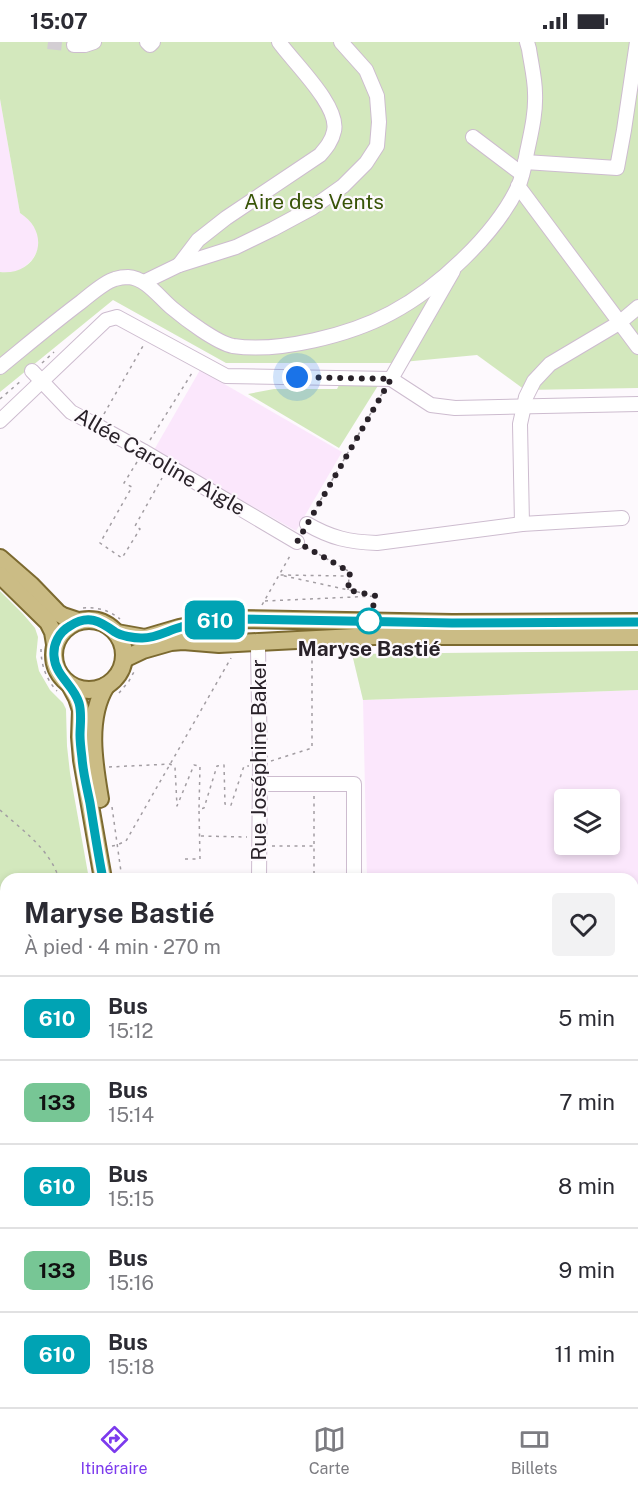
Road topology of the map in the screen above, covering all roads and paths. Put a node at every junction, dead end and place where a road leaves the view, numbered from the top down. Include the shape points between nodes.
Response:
1 (94, 42) edge
2 (147, 42) edge
3 (153, 42) edge
4 (279, 42) edge
5 (341, 42) edge
6 (526, 42) edge
7 (637, 42) edge
8 (74, 45) dead end
9 (473, 137) dead end
10 (522, 174) junction
11 (179, 265) junction
12 (457, 265) junction
13 (144, 282) junction
14 (638, 307) edge
15 (618, 323) junction
16 (149, 336) junction
17 (638, 347) edge
18 (57, 349) dead end
19 (198, 362) junction
20 (0, 367) edge
21 (37, 376) junction
22 (391, 379) junction
23 (0, 399) edge
24 (638, 404) edge
25 (524, 406) junction
26 (0, 421) edge
27 (98, 426) junction
28 (143, 452) junction
29 (169, 466) junction
30 (622, 518) dead end
31 (307, 524) joint
32 (522, 524) junction
33 (297, 542) junction
34 (0, 558) edge
35 (0, 575) edge
36 (280, 575) junction
37 (349, 576) junction
38 (348, 590) junction
39 (265, 601) junction
40 (258, 611) dead end
41 (79, 615) junction
42 (638, 622) edge
43 (121, 628) junction
44 (638, 636) edge
45 (259, 641) junction
46 (48, 646) junction
47 (312, 648) dead end
48 (233, 655) dead end
49 (124, 659) junction
50 (106, 686) junction
51 (67, 690) junction
52 (170, 764) junction
53 (260, 764) junction
54 (109, 767) dead end
55 (260, 784) junction
56 (314, 784) junction
57 (199, 809) junction
58 (0, 810) edge
59 (200, 836) junction
60 (260, 842) junction
61 (314, 846) junction
62 (108, 847) junction
63 (185, 859) dead end
64 (57, 873) edge
65 (102, 873) edge
66 (112, 873) edge
67 (259, 873) edge
68 (314, 873) edge
69 (354, 873) edge

1 - 8 street
2 - 3 street
4 - 11 street via 328,104 335,129 330,141 320,155 198,240
5 - 11 street via 366,70 377,96 377,146 366,163 343,186 273,229 236,247
6 - 10 street via 535,93
7 - 10 street via 617,168
9 - 10 street
10 - 12 street via 498,218
10 - 15 street
11 - 13 street
12 - 13 street via 391,313 317,340 271,347 231,345 206,333
12 - 22 street
13 - 20 street via 130,277 114,279
14 - 15 street
15 - 17 street
15 - 25 street via 550,364 534,381
16 - 19 street
16 - 21 street via 117,317 106,320
16 - 27 path
18 - 21 path
19 - 22 street via 226,376
19 - 28 path
21 - 23 path
21 - 26 street
21 - 27 street, Allée Caroline Aigle via 71,412
22 - 25 street via 431,405
22 - 31 path
24 - 25 street
25 - 32 street via 520,424
27 - 28 street, Allée Caroline Aigle
28 - 29 street, Allée Caroline Aigle
28 - 29 path via 124,483 132,487 100,543 122,558
29 - 33 street, Allée Caroline Aigle
30 - 32 street
31 - 32 street via 354,542 377,543
33 - 36 path
33 - 37 path via 350,572
34 - 41 main road via 58,613
35 - 46 main road via 48,622 53,632
36 - 37 path
36 - 38 path
36 - 39 path
37 - 38 path
38 - 39 path via 376,596
39 - 40 path
41 - 43 main road
41 - 43 path via 92,607 107,611
41 - 46 main road
42 - 43 main road via 239,619 213,621 145,638
43 - 49 main road
44 - 45 main road via 374,636
45 - 49 main road via 171,642
45 - 53 street, Rue Joséphine Baker
46 - 51 main road
46 - 51 path via 43,667 46,676 51,684
47 - 53 path via 312,748
48 - 52 path
49 - 50 main road via 120,672
50 - 51 main road
50 - 62 main road via 97,702 93,743
51 - 65 main road via 77,698 81,710 82,760
52 - 54 path
52 - 57 path via 176,767 177,806 194,765 200,766
52 - 62 path via 126,841
53 - 55 street, Rue Joséphine Baker
53 - 57 path via 244,766 231,805 225,804 224,765 217,766 204,808
55 - 56 street
55 - 60 street, Rue Joséphine Baker
56 - 61 path
56 - 69 street via 354,784
57 - 59 path
58 - 64 path via 46,853
59 - 60 path
59 - 63 path via 200,859
60 - 61 path
60 - 67 street, Rue Joséphine Baker
61 - 68 path
62 - 66 main road

